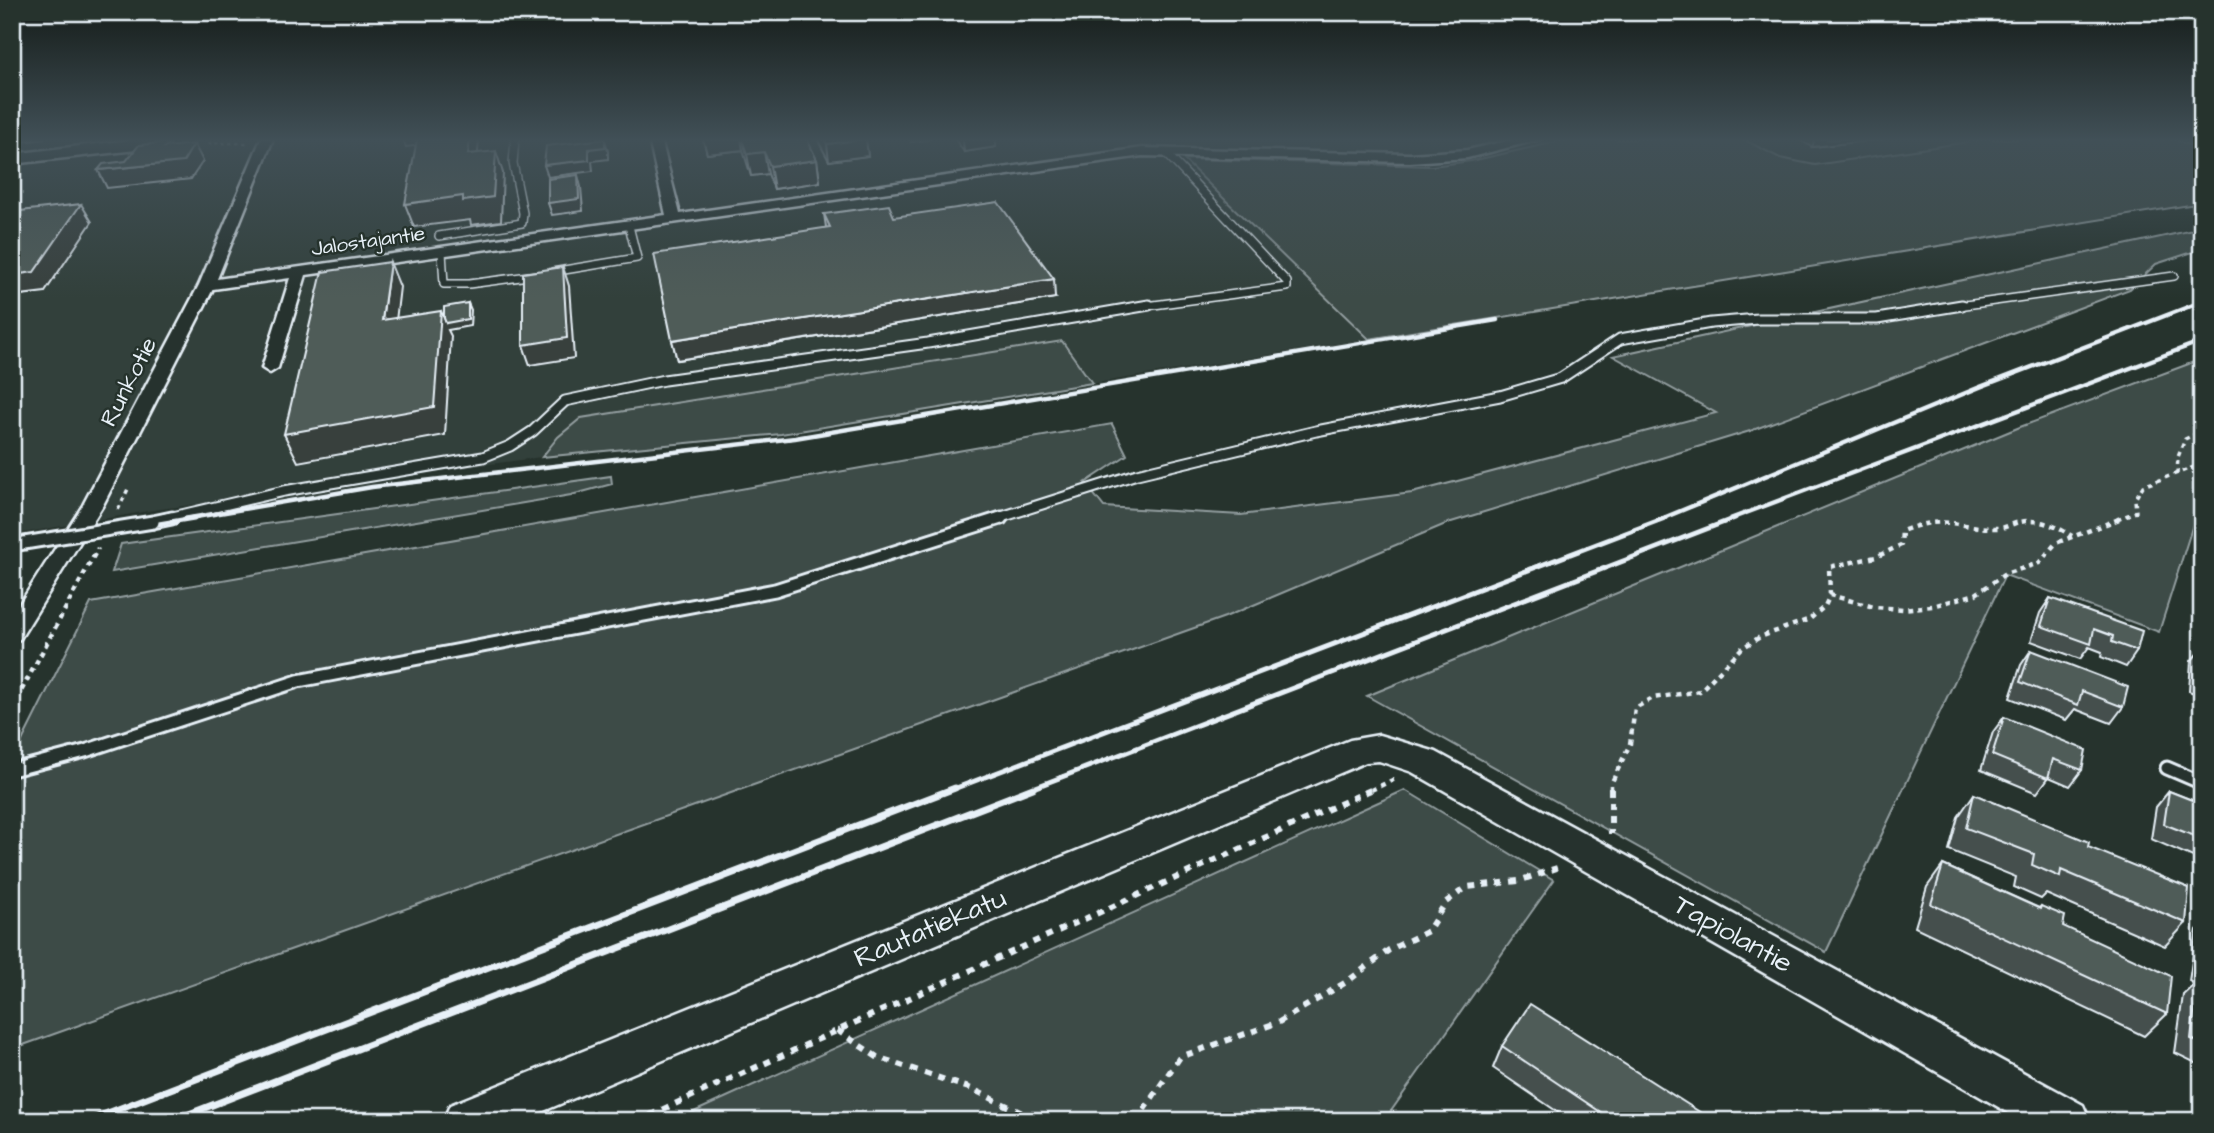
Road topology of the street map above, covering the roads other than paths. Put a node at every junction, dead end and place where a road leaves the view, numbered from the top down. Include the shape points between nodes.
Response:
1 (245, 192) edge
2 (519, 192) edge
3 (668, 192) edge
4 (848, 192) edge
5 (1202, 192) edge
6 (674, 219) junction
7 (629, 226) junction
8 (439, 236) dead end
9 (442, 252) junction
10 (299, 272) junction
11 (2174, 276) dead end
12 (206, 285) junction
13 (270, 368) dead end
14 (12, 545) edge
15 (12, 634) edge
16 (1401, 763) joint
17 (2167, 768) dead end
18 (12, 770) edge
19 (2202, 783) edge
20 (466, 1121) edge
21 (2067, 1121) edge

1 - 12 street, Runkotie
2 - 8 lane via 522,223
3 - 6 street
4 - 6 street, Jalostajantie
5 - 14 lane, bridge via 1287,287 664,380 565,401 533,431 483,457
6 - 7 street, Jalostajantie
7 - 9 street, Jalostajantie
7 - 9 lane via 637,258 469,284 444,284
9 - 10 street, Jalostajantie
10 - 12 street, Jalostajantie
10 - 13 street
11 - 18 lane via 1877,319 1758,318 1620,339 1561,378 1500,396 1316,431 1137,474 775,590 298,681 85,751
12 - 15 street, Runkotie via 93,505
16 - 20 street, Rautatiekatu via 1380,748 1362,749
16 - 21 street, Tapiolantie via 1424,762
17 - 19 lane

